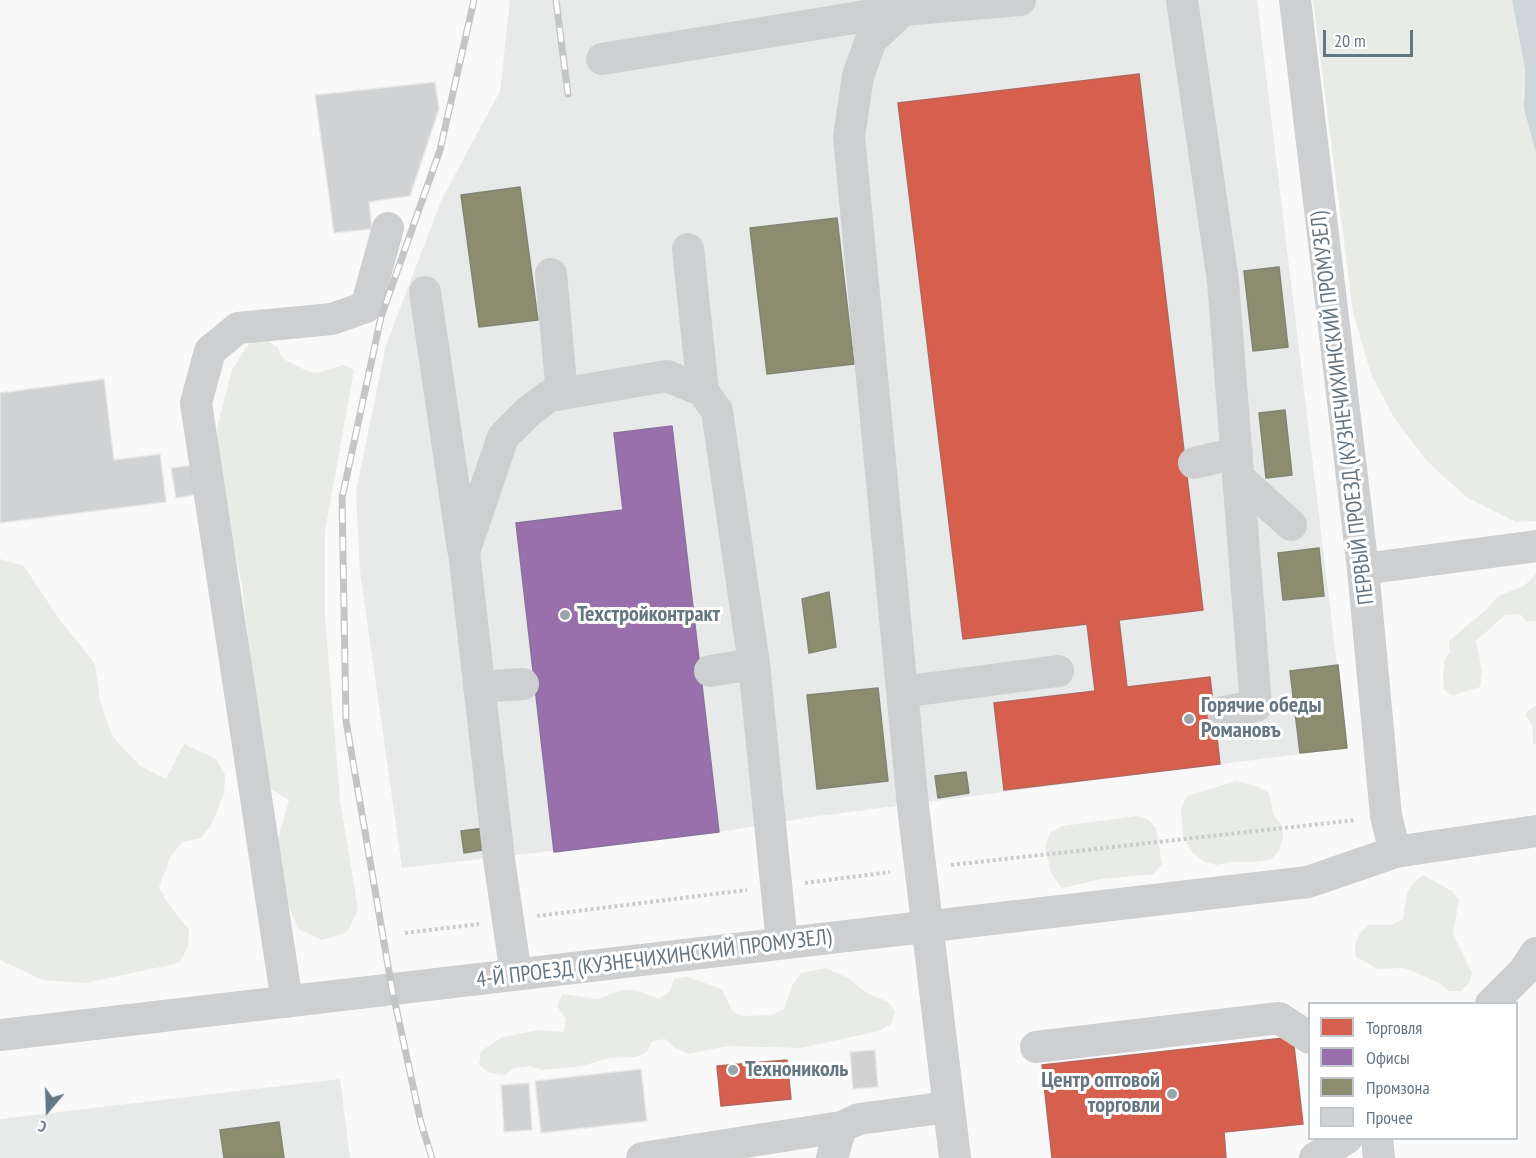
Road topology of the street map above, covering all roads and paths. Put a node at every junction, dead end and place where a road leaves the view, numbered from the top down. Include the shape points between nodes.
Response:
1 (1020, 0) edge
2 (1182, 0) edge
3 (1295, 0) edge
4 (903, 10) junction
5 (602, 59) dead end
6 (388, 228) dead end
7 (688, 249) dead end
8 (551, 274) dead end
9 (425, 292) dead end
10 (703, 391) junction
11 (562, 394) junction
12 (1194, 463) dead end
13 (1238, 466) junction
14 (1291, 525) dead end
15 (1536, 546) edge
16 (464, 552) junction
17 (1363, 569) junction
18 (754, 664) junction
19 (710, 671) dead end
20 (1058, 671) dead end
21 (523, 684) dead end
22 (479, 687) junction
23 (902, 692) junction
24 (1223, 712) dead end
25 (1534, 837) edge
26 (1395, 852) junction
27 (928, 927) junction
28 (782, 944) junction
29 (1536, 953) edge
30 (516, 975) junction
31 (287, 1002) junction
32 (1493, 1002) edge
33 (0, 1035) edge
34 (1308, 1037) edge
35 (1036, 1047) dead end
36 (948, 1107) junction
37 (841, 1127) junction
38 (1344, 1140) edge
39 (1377, 1140) edge
40 (642, 1158) edge
41 (832, 1158) edge
42 (955, 1158) edge
43 (1315, 1158) edge
44 (1379, 1158) edge

1 - 4 street
2 - 13 street via 1223,281
3 - 17 street, ПЕРВЫЙ ПРОЕЗД (КУЗНЕЧИХИНСКИЙ ПРОМУЗЕЛ)
4 - 5 street
4 - 23 street via 871,40 858,76 849,136
6 - 31 street via 366,307 333,319 238,328 210,351 196,403
7 - 10 street
8 - 11 street
9 - 16 street
10 - 11 street via 667,376
10 - 18 street via 717,411
11 - 16 street via 549,396 503,437
12 - 13 street
13 - 14 street
13 - 24 street via 1256,706
15 - 17 street
16 - 22 street
17 - 26 street, ПЕРВЫЙ ПРОЕЗД (КУЗНЕЧИХИНСКИЙ ПРОМУЗЕЛ) via 1386,816
18 - 19 street
18 - 28 street
20 - 23 street
21 - 22 street
22 - 30 street
23 - 27 street
25 - 26 street, 4-Й ПРОЕЗД (КУЗНЕЧИХИНСКИЙ ПРОМУЗЕЛ)
26 - 27 street, 4-Й ПРОЕЗД (КУЗНЕЧИХИНСКИЙ ПРОМУЗЕЛ) via 1308,882
27 - 28 street, 4-Й ПРОЕЗД (КУЗНЕЧИХИНСКИЙ ПРОМУЗЕЛ)
27 - 36 street
28 - 30 street, 4-Й ПРОЕЗД (КУЗНЕЧИХИНСКИЙ ПРОМУЗЕЛ)
29 - 32 street
30 - 31 street, 4-Й ПРОЕЗД (КУЗНЕЧИХИНСКИЙ ПРОМУЗЕЛ)
31 - 33 street, 4-Й ПРОЕЗД (КУЗНЕЧИХИНСКИЙ ПРОМУЗЕЛ)
34 - 35 street via 1279,1018
36 - 37 street via 859,1119
36 - 42 street
37 - 40 street
37 - 41 street
38 - 43 street
39 - 44 street

